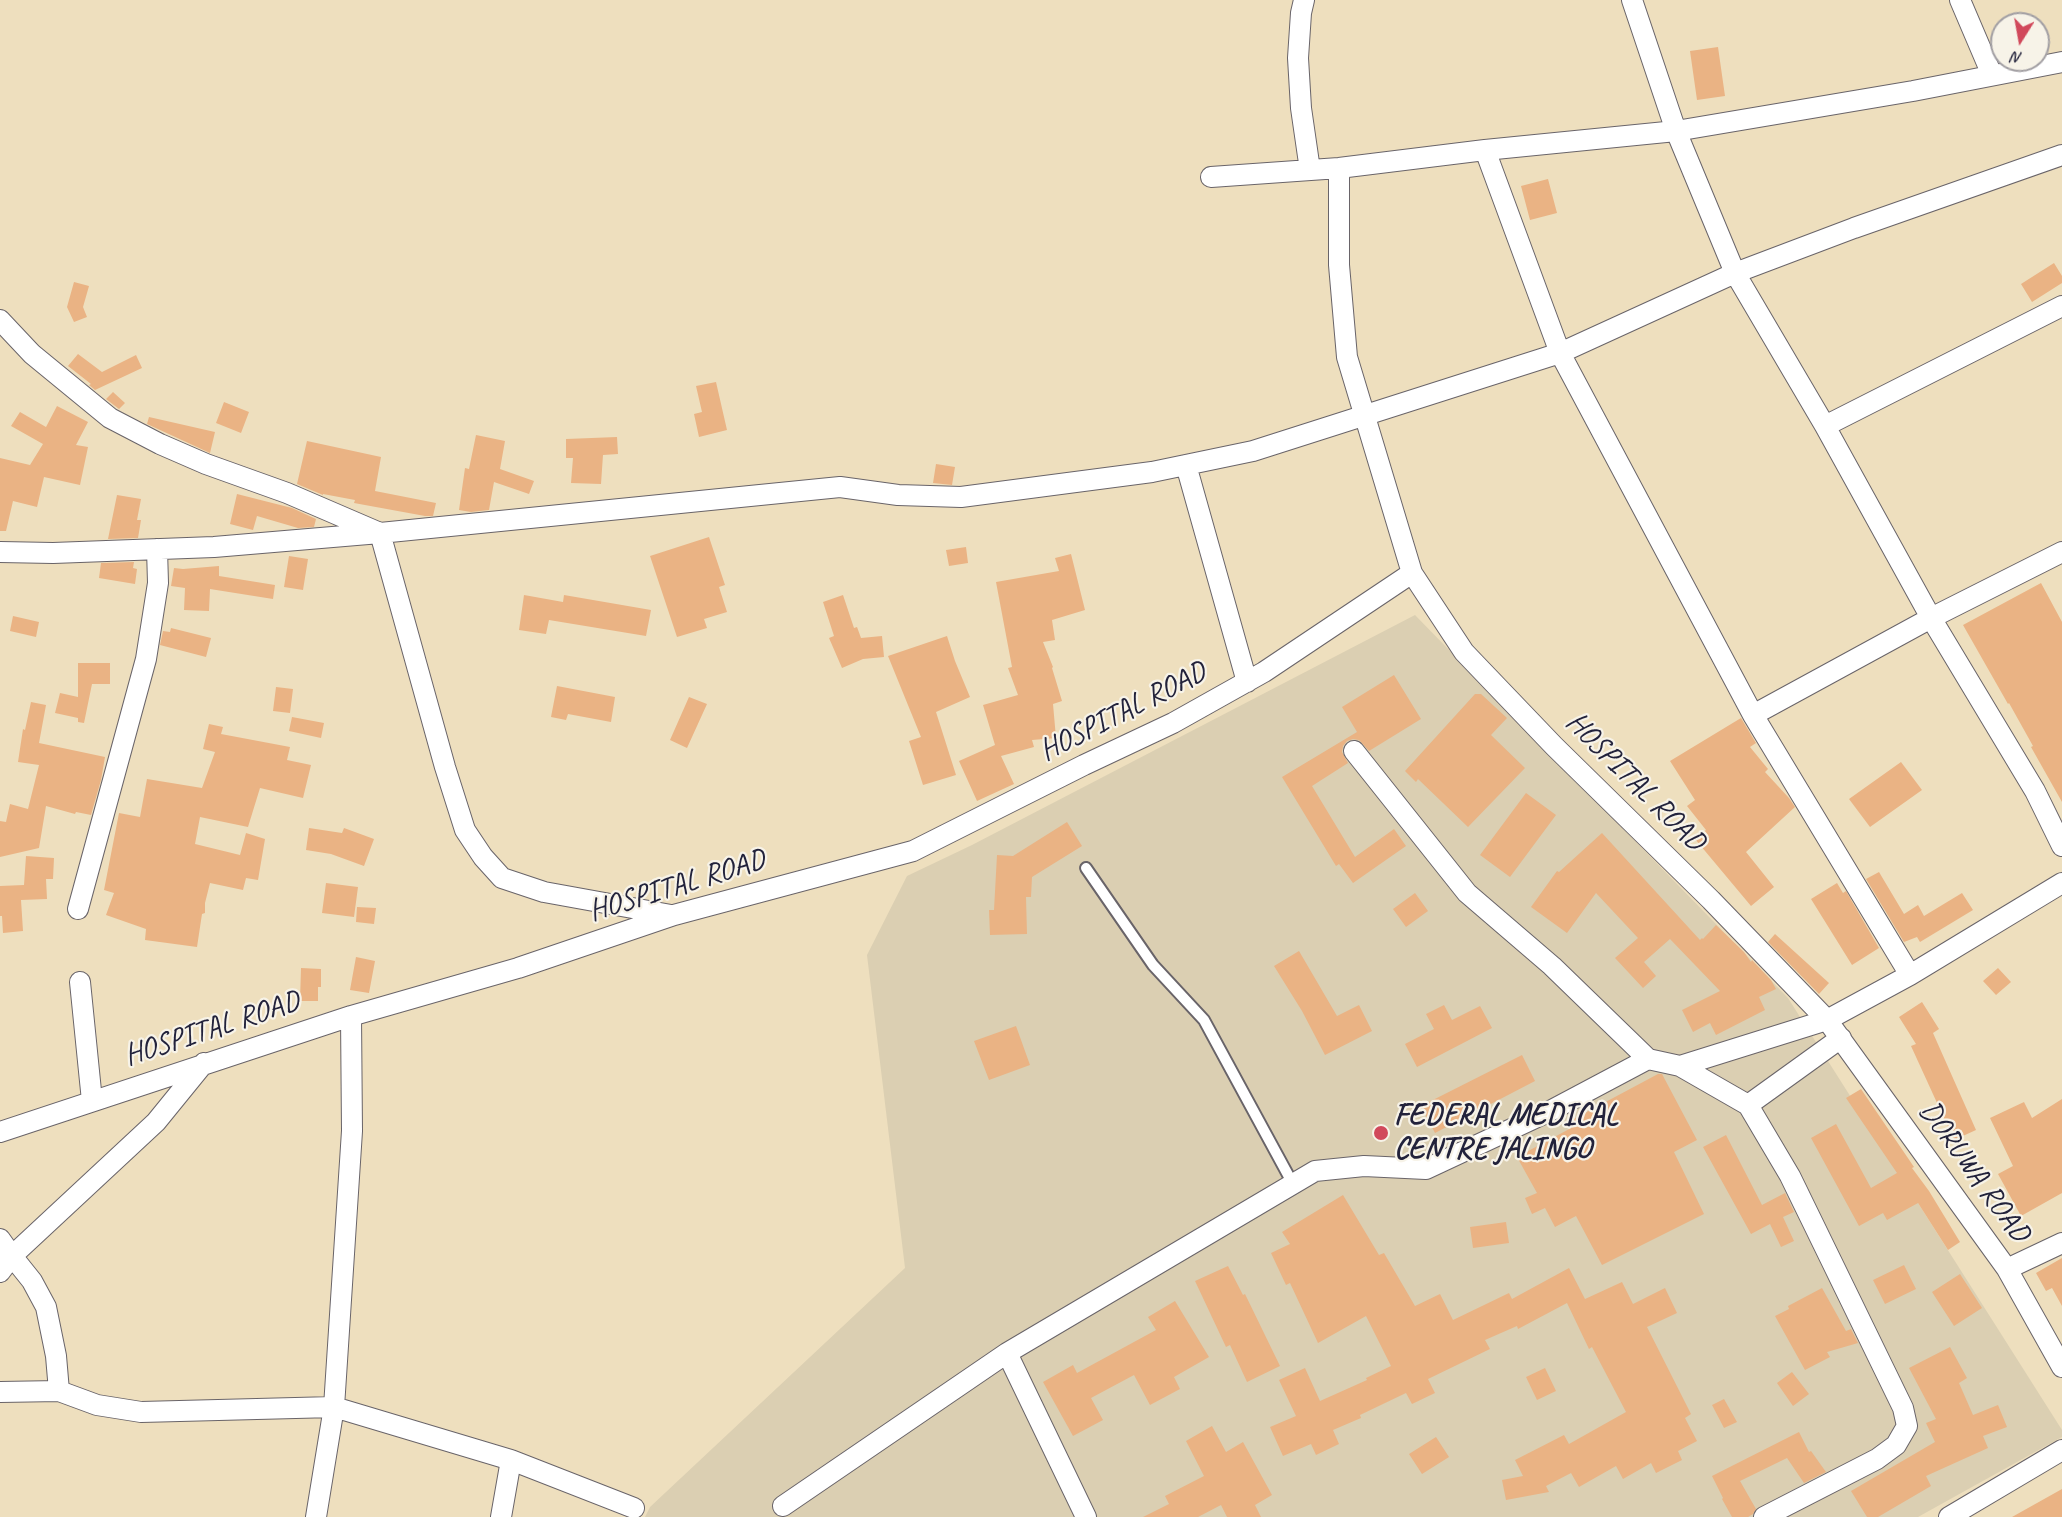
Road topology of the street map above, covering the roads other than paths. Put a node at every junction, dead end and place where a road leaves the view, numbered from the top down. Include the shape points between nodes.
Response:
1 (1304, 0) edge
2 (1632, 0) edge
3 (1960, 0) edge
4 (2062, 62) edge
5 (1992, 75) junction
6 (1676, 131) junction
7 (1485, 150) junction
8 (2062, 155) edge
9 (1339, 168) junction
10 (1310, 170) junction
11 (1211, 177) dead end
12 (1735, 273) junction
13 (2062, 306) edge
14 (0, 320) edge
15 (1560, 353) junction
16 (1365, 416) junction
17 (1825, 426) junction
18 (1186, 465) junction
19 (380, 532) junction
20 (157, 549) junction
21 (0, 552) edge
22 (2062, 552) edge
23 (1412, 573) junction
24 (1931, 618) junction
25 (1246, 682) junction
26 (1754, 715) junction
27 (1354, 751) dead end
28 (2062, 846) edge
29 (1086, 868) dead end
30 (2062, 883) edge
31 (78, 909) dead end
32 (674, 915) junction
33 (1910, 975) junction
34 (80, 981) dead end
35 (351, 1016) junction
36 (1827, 1020) junction
37 (1841, 1038) junction
38 (1648, 1059) junction
39 (204, 1063) junction
40 (1680, 1066) junction
41 (92, 1101) junction
42 (1748, 1105) junction
43 (0, 1132) edge
44 (1293, 1184) junction
45 (0, 1239) edge
46 (2062, 1243) edge
47 (6, 1264) edge
48 (2007, 1269) junction
49 (1007, 1353) junction
50 (2062, 1367) edge
51 (59, 1391) junction
52 (0, 1392) edge
53 (334, 1407) junction
54 (2062, 1450) edge
55 (511, 1460) junction
56 (783, 1506) dead end
57 (634, 1508) dead end
58 (1958, 1515) edge
59 (316, 1517) edge
60 (501, 1517) edge
61 (1086, 1517) edge
62 (1764, 1517) edge

1 - 10 street via 1298,58
2 - 6 street
3 - 5 street
4 - 5 street
5 - 6 street
6 - 7 street
6 - 12 street
7 - 9 street
7 - 15 street
8 - 12 street
9 - 10 street
9 - 16 street via 1340,265 1347,357
10 - 11 street
12 - 15 street
12 - 17 street
13 - 17 street
14 - 19 street via 32,354 110,418 206,464
15 - 16 street
15 - 26 street
16 - 18 street via 1253,451
16 - 23 street
17 - 24 street
18 - 19 street via 962,497 898,495 840,487
18 - 25 street
19 - 20 street
19 - 32 street via 445,767 465,830 483,857 502,878 544,892
20 - 21 street
20 - 31 street via 158,583 146,659
22 - 24 street
23 - 25 street, HOSPITAL ROAD
23 - 36 street, HOSPITAL ROAD via 1464,652
24 - 26 street
24 - 28 street via 2035,791
25 - 32 street, HOSPITAL ROAD via 1173,723 913,851
26 - 33 street
27 - 38 street via 1467,893 1552,966
29 - 44 lane via 1153,965 1204,1020
30 - 33 street
32 - 35 street, HOSPITAL ROAD via 518,968
33 - 36 street
34 - 41 street
35 - 39 street, HOSPITAL ROAD
35 - 53 street via 352,1131
36 - 37 street, DORUWA ROAD
36 - 40 street
37 - 42 street
37 - 48 street, DORUWA ROAD
38 - 40 street
38 - 44 street via 1550,1111 1426,1169 1354,1167 1315,1171
39 - 41 street, HOSPITAL ROAD
39 - 47 street via 156,1122
40 - 42 street
41 - 43 street, HOSPITAL ROAD
42 - 62 street via 1791,1176 1903,1408 1907,1426 1896,1445 1877,1459
44 - 49 street
45 - 47 street
46 - 48 street
47 - 51 street via 32,1281 46,1307
48 - 50 street, DORUWA ROAD
49 - 56 street
49 - 61 street
51 - 52 street
51 - 53 street via 98,1405 141,1412
53 - 55 street
53 - 59 street
54 - 58 street
55 - 57 street
55 - 60 street

